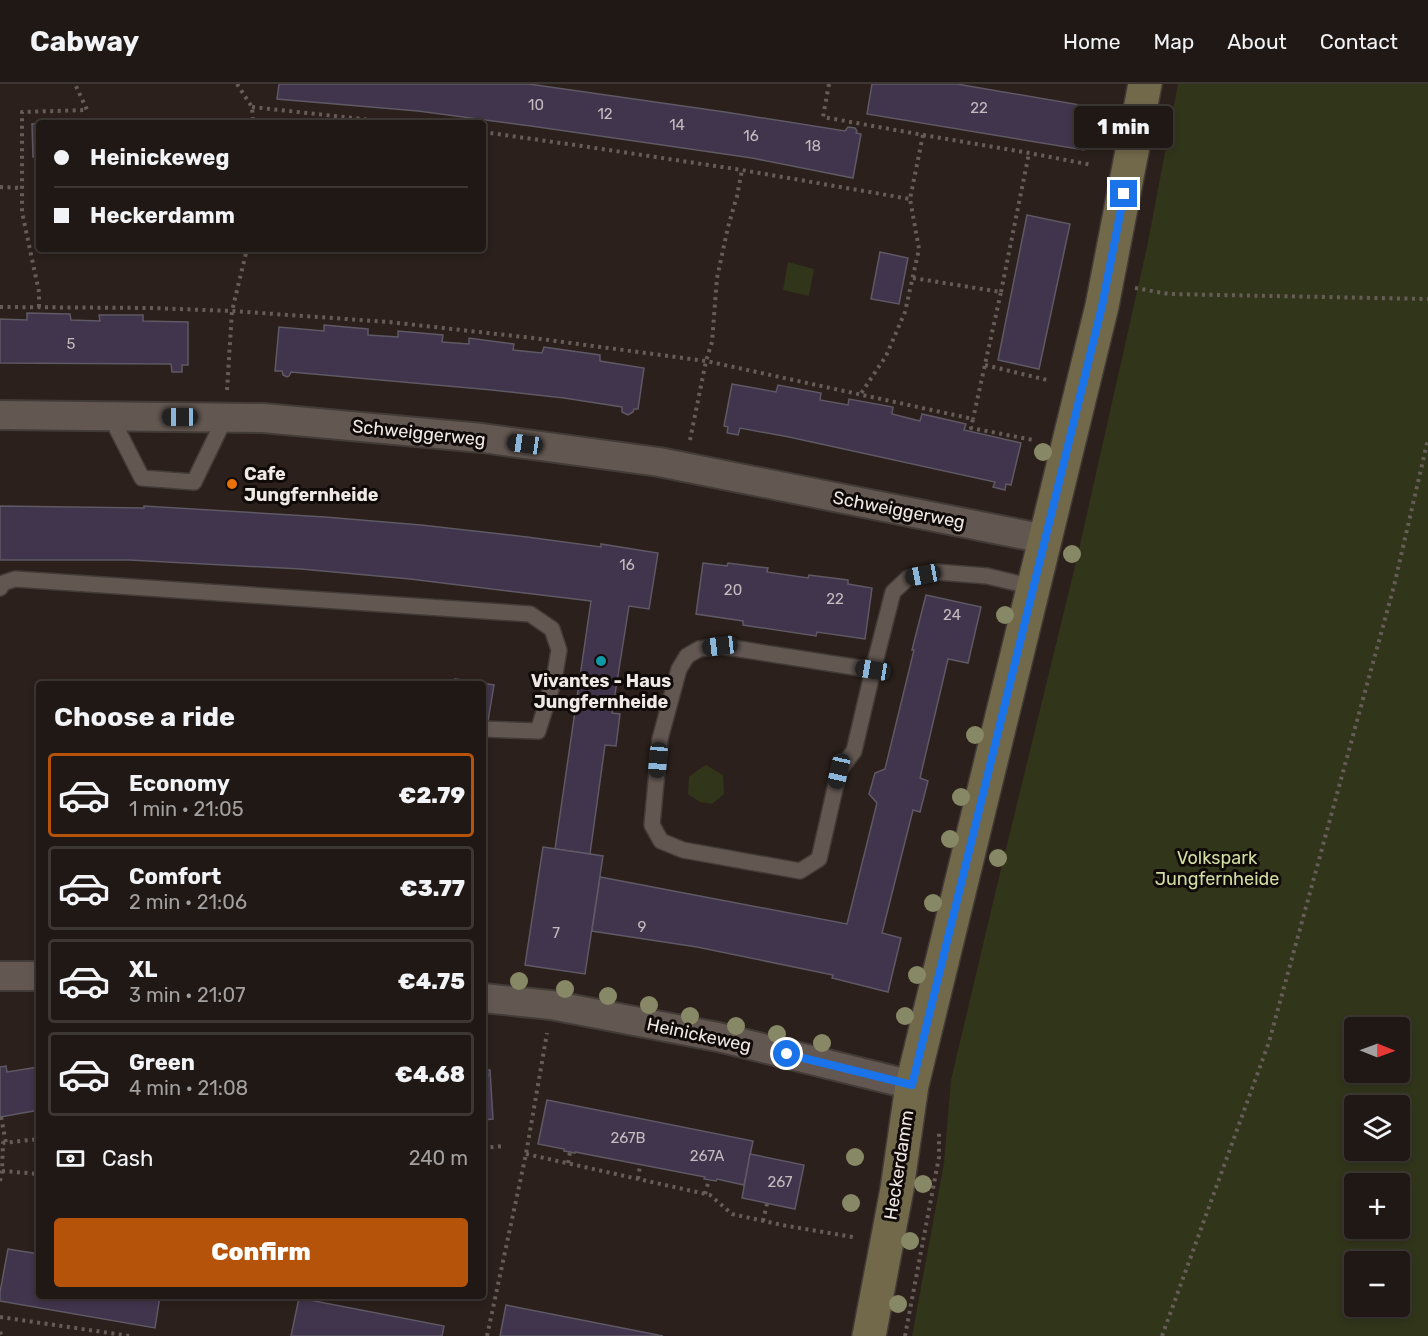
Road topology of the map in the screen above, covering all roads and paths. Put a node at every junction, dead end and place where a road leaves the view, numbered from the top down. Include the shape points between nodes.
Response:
1 (75, 84) edge
2 (237, 84) edge
3 (829, 84) edge
4 (1146, 84) edge
5 (252, 107) junction
6 (253, 120) edge
7 (371, 120) edge
8 (486, 132) edge
9 (923, 135) junction
10 (1029, 153) junction
11 (1092, 165) dead end
12 (742, 170) junction
13 (0, 187) edge
14 (22, 188) junction
15 (910, 199) junction
16 (246, 252) edge
17 (913, 278) junction
18 (1001, 292) junction
19 (1168, 294) dead end
20 (1428, 299) edge
21 (0, 307) edge
22 (39, 307) junction
23 (232, 311) junction
24 (706, 361) junction
25 (985, 365) junction
26 (1047, 380) dead end
27 (860, 395) junction
28 (0, 415) edge
29 (114, 416) junction
30 (225, 418) junction
31 (973, 419) junction
32 (1428, 439) edge
33 (1033, 440) dead end
34 (684, 467) junction
35 (1046, 539) junction
36 (1034, 587) junction
37 (0, 588) edge
38 (873, 670) junction
39 (486, 729) edge
40 (0, 976) edge
41 (36, 976) edge
42 (486, 998) edge
43 (551, 1005) junction
44 (912, 1085) junction
45 (1, 1117) edge
46 (939, 1122) dead end
47 (36, 1140) edge
48 (6, 1143) junction
49 (503, 1146) dead end
50 (486, 1148) edge
51 (570, 1152) dead end
52 (526, 1154) junction
53 (568, 1163) junction
54 (640, 1165) dead end
55 (2, 1172) junction
56 (36, 1174) edge
57 (638, 1179) junction
58 (709, 1180) dead end
59 (0, 1181) edge
60 (705, 1194) junction
61 (767, 1204) dead end
62 (764, 1221) junction
63 (853, 1238) dead end
64 (0, 1317) edge
65 (0, 1332) edge
66 (2, 1336) edge
67 (130, 1336) edge
68 (487, 1336) edge
69 (869, 1336) edge
70 (905, 1336) edge
71 (1162, 1336) edge

1 - 14 path via 87,110 21,112
2 - 5 path
3 - 9 path via 824,117
4 - 35 street, Heckerdamm via 1102,306
5 - 6 path
5 - 7 path
8 - 12 path
9 - 10 path
9 - 15 path
10 - 11 path
10 - 18 path
12 - 15 path
12 - 24 path via 717,278 712,342
13 - 14 path
14 - 22 path via 22,212
15 - 17 path via 919,249
16 - 23 path
17 - 18 path
17 - 27 path via 905,312 886,356
18 - 25 path
19 - 20 path
21 - 22 path
22 - 23 path
23 - 24 path via 399,323
23 - 30 path
24 - 27 path
24 - 34 path
25 - 26 path
25 - 31 path
27 - 31 path
28 - 29 street, Schweiggerweg
29 - 30 street, Schweiggerweg
29 - 30 lane via 142,478 194,482
30 - 34 street, Schweiggerweg via 482,438
31 - 33 path via 971,428
32 - 71 path via 1394,586 1269,1042
34 - 35 street, Schweiggerweg
35 - 36 street, Heckerdamm
36 - 38 lane via 987,576 937,572 909,578 893,592
36 - 44 street, Heckerdamm
37 - 39 lane via 15,579 530,614 552,629 559,650 538,731
38 - 38 lane via 720,646 699,649 687,656 678,669 660,739 652,825 662,842 683,850 800,871 819,859 839,771 854,752
40 - 41 street
42 - 43 street, Heinickeweg
43 - 44 street, Heinickeweg via 718,1037
43 - 52 path
44 - 69 street, Heckerdamm
45 - 48 path
46 - 70 path via 939,1157
47 - 48 path
48 - 55 path
49 - 50 path
51 - 53 path
52 - 53 path
52 - 68 path
53 - 57 path
54 - 57 path
55 - 56 path
55 - 59 path
57 - 60 path
58 - 60 path
60 - 62 path via 732,1214
61 - 62 path
62 - 63 path
64 - 67 path
65 - 66 path

